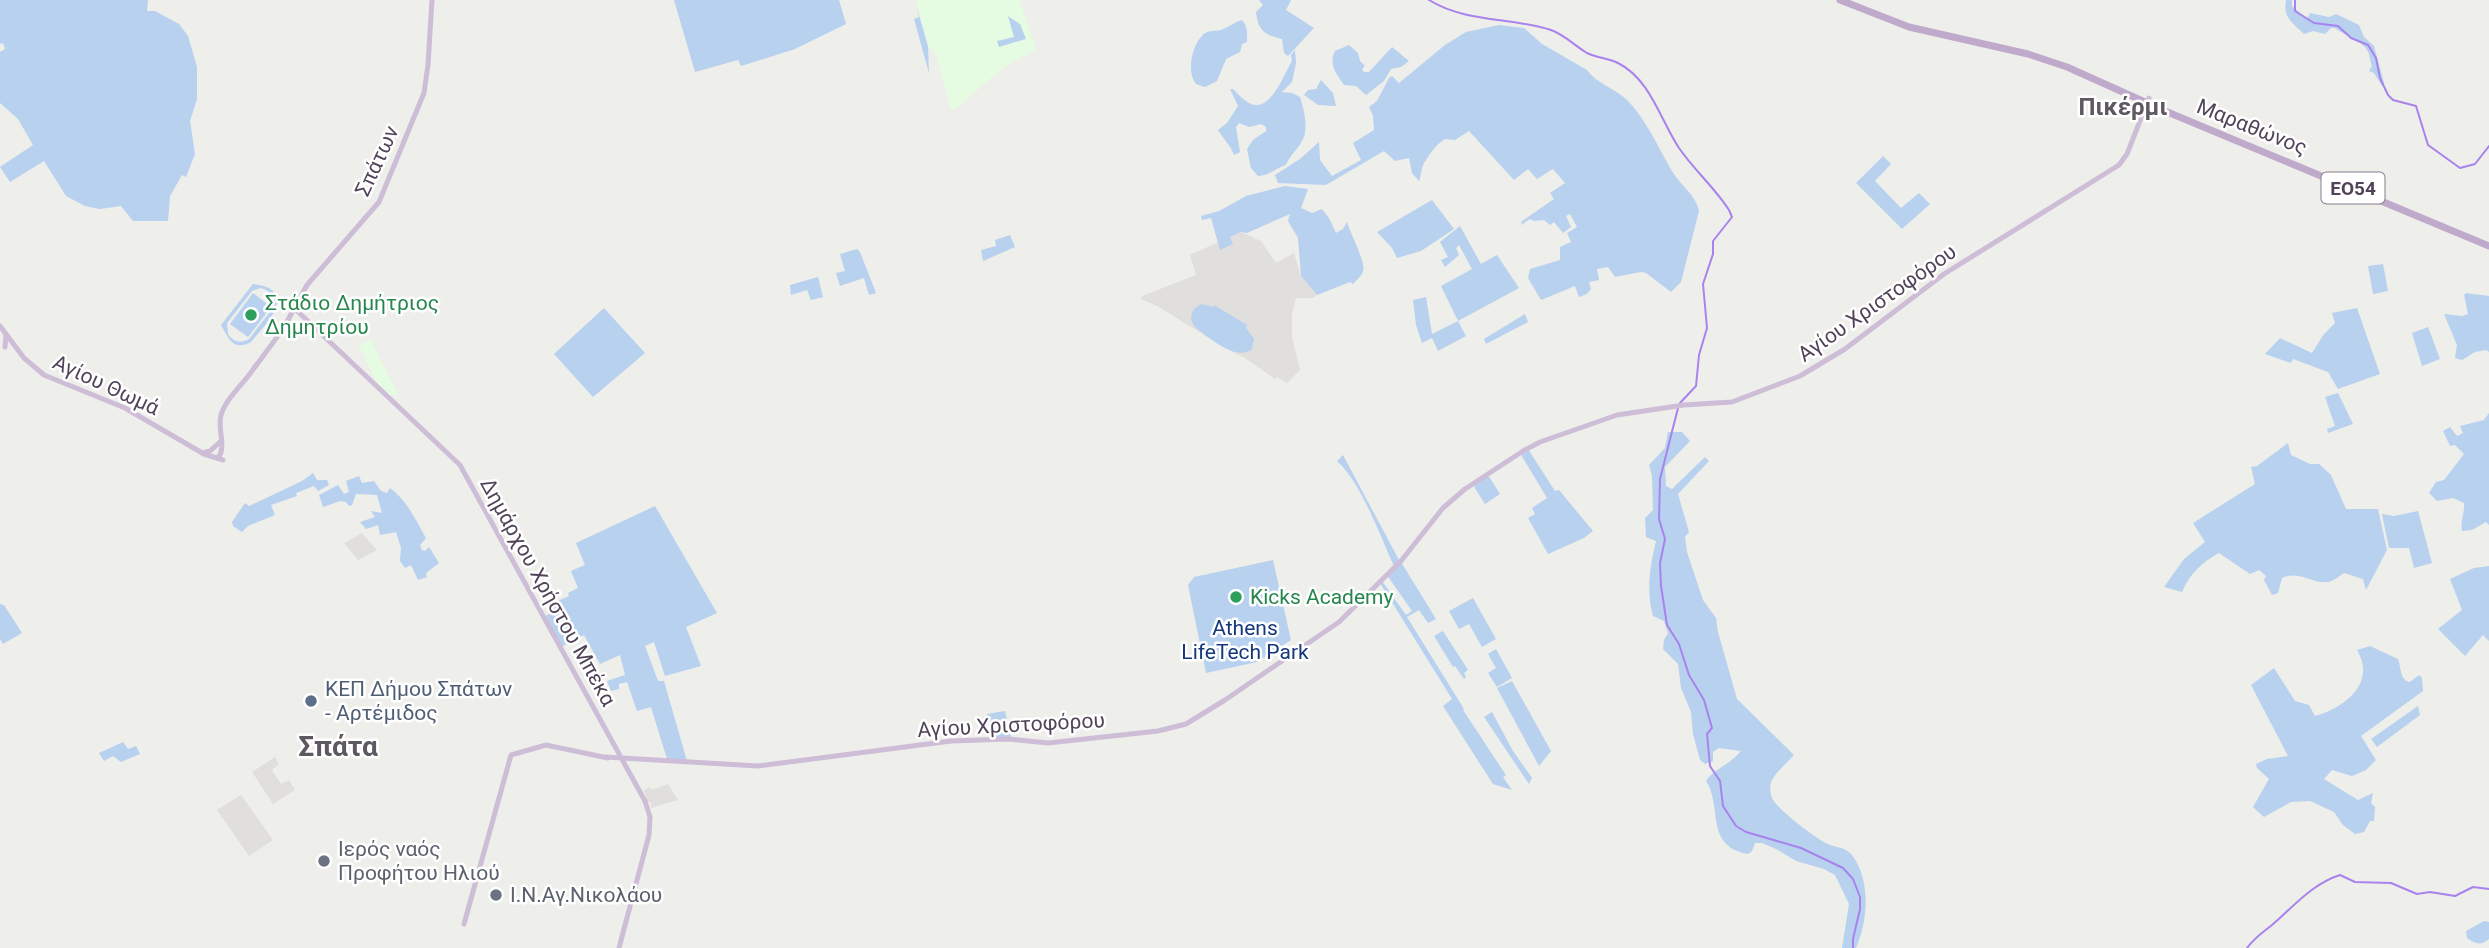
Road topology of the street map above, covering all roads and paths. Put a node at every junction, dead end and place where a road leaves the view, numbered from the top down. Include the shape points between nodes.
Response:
1 (432, 0) edge
2 (1840, 0) edge
3 (1848, 0) edge
4 (2148, 101) junction
5 (2489, 245) edge
6 (293, 309) junction
7 (0, 326) edge
8 (6, 335) junction
9 (5, 346) dead end
10 (218, 450) joint
11 (611, 746) junction
12 (605, 755) junction
13 (619, 758) junction
14 (464, 923) dead end
15 (617, 948) edge

1 - 6 main road, Σπάτων via 424,93 382,194 307,285
2 - 4 main road, Μαραθώνος / ΕΟ54 via 1916,29 2047,60
3 - 4 main road, Μαραθώνος / ΕΟ54 via 1910,24 2048,57
4 - 5 main road, Μαραθώνος / ΕΟ54
4 - 13 main road, Αγίου Χριστοφόρου via 2119,165 1930,284 1845,349 1800,376 1725,404 1617,415 1523,451 1443,508 1401,561 1339,622 1200,717 1176,728 1048,743 951,741 758,766
6 - 10 main road, Σπάτων via 224,408
6 - 11 main road, Δημάρχου Χρήστου Μπέκα via 458,466
6 - 13 main road, Δημάρχου Χρήστου Μπέκα via 460,464
7 - 8 main road, Αγίου Θωμά
8 - 9 main road
8 - 10 main road, Αγίου Θωμά via 41,373 125,408 202,453
11 - 12 main road
11 - 13 main road, Δημάρχου Χρήστου Μπέκα
12 - 13 main road, Αγίου Χριστοφόρου
12 - 14 main road, Αγίου Χριστοφόρου via 542,745 510,757
13 - 15 main road, Δημάρχου Χρήστου Μπέκα via 645,808 647,823

